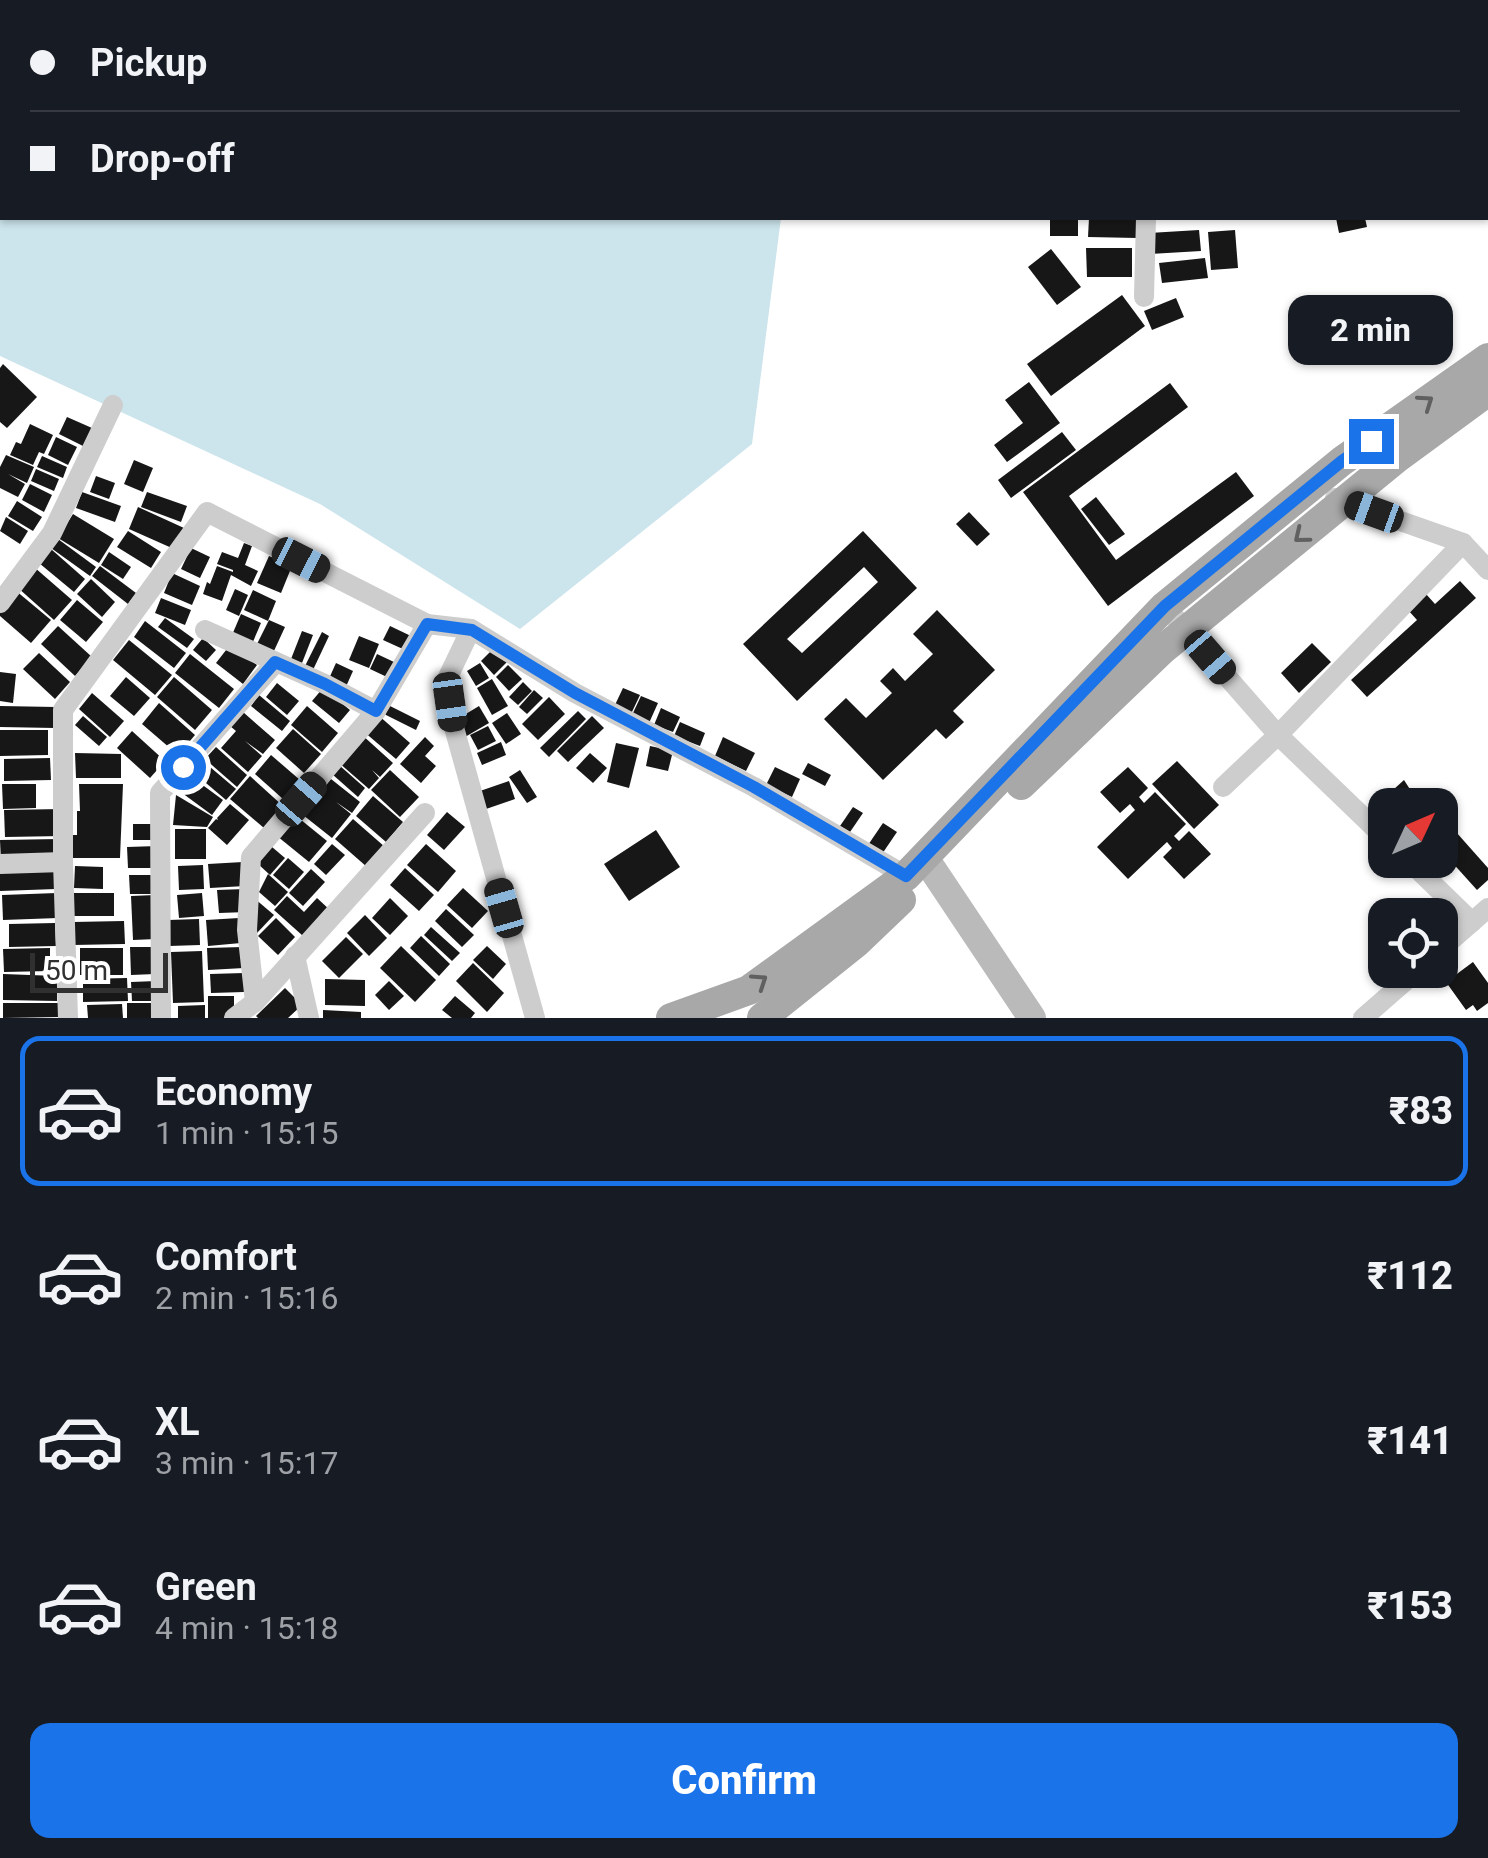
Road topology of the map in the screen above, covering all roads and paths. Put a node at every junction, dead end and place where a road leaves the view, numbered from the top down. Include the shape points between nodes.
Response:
1 (1146, 220) edge
2 (1144, 298) dead end
3 (1488, 358) edge
4 (1488, 390) edge
5 (113, 405) dead end
6 (1310, 490) junction
7 (1344, 501) junction
8 (1463, 543) junction
9 (1488, 570) edge
10 (0, 603) edge
11 (1165, 606) junction
12 (427, 624) junction
13 (204, 630) dead end
14 (472, 630) junction
15 (1186, 630) junction
16 (275, 662) junction
17 (376, 711) junction
18 (1278, 736) junction
19 (1223, 787) dead end
20 (426, 812) dead end
21 (1368, 822) edge
22 (64, 862) junction
23 (0, 864) edge
24 (922, 868) junction
25 (1432, 878) edge
26 (1480, 915) edge
27 (1458, 934) edge
28 (294, 956) junction
29 (1397, 988) edge
30 (254, 1002) junction
31 (68, 1018) edge
32 (161, 1018) edge
33 (234, 1018) edge
34 (308, 1018) edge
35 (535, 1018) edge
36 (672, 1018) edge
37 (762, 1018) edge
38 (1032, 1018) edge
39 (1363, 1018) edge

1 - 2 street
6 -> 3 main road
4 - 7 main road
5 - 10 street via 52,533
6 - 7 street
6 - 11 main road
7 - 8 street
7 -> 15 main road
8 - 9 street
8 - 18 street
11 - 15 street
11 - 24 main road
12 - 14 street
12 - 17 street
12 - 22 street via 207,512 62,710
13 - 16 street
14 - 24 street via 575,693
14 - 35 street via 448,679 454,724
15 - 18 street
15 - 24 main road
16 - 17 street
16 - 32 street via 160,793
17 - 30 street via 251,857
18 - 19 street
18 - 21 street
20 - 28 street
22 - 23 street
22 - 31 street
36 -> 24 main road via 749,990
24 - 37 main road via 857,942
24 - 38 street
25 - 26 street
26 - 27 street
28 - 30 street
28 - 34 street
29 - 39 street
30 - 33 street

